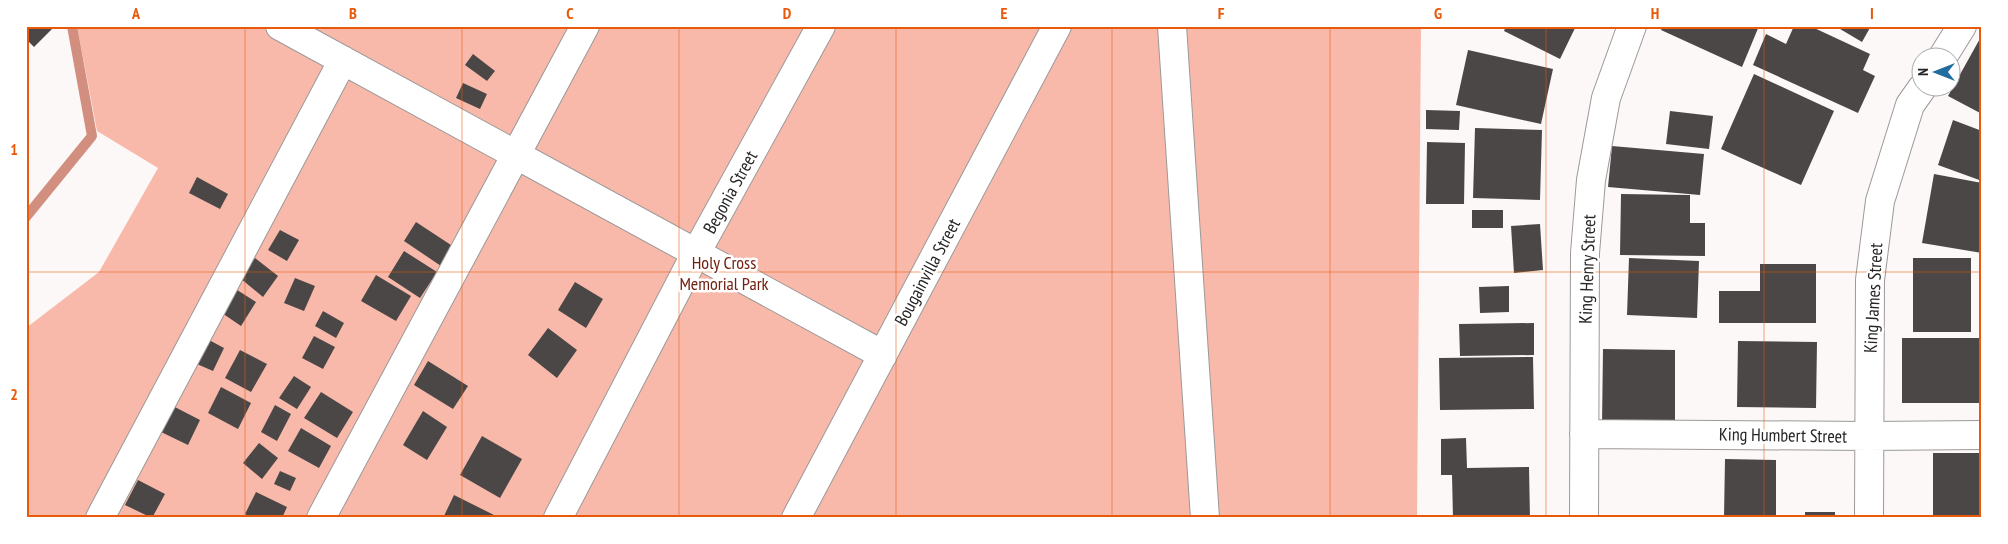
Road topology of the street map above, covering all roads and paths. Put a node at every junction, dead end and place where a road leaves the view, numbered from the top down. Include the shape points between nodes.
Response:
1 (280, 26) edge
2 (585, 26) edge
3 (821, 26) edge
4 (1057, 26) edge
5 (1172, 26) edge
6 (1632, 26) edge
7 (1962, 26) edge
8 (1948, 48) edge
9 (343, 60) junction
10 (1915, 98) edge
11 (516, 155) junction
12 (696, 253) junction
13 (883, 355) junction
14 (1584, 434) junction
15 (1982, 435) edge
16 (1869, 436) junction
17 (100, 518) edge
18 (321, 518) edge
19 (558, 518) edge
20 (796, 518) edge
21 (1205, 518) edge
22 (1584, 518) edge
23 (1870, 518) edge

1 - 9 street
2 - 11 street
3 - 12 street, Begonia Street
4 - 13 street, Bougainvilla Street
5 - 21 street
6 - 14 street, King Henry Street via 1606,98 1591,180 1585,253
7 - 8 street
9 - 11 street
9 - 17 street
10 - 16 street, King James Street via 1880,201 1870,280
11 - 12 street
11 - 18 street
12 - 13 street
12 - 19 street, Begonia Street
13 - 20 street, Bougainvilla Street
14 - 16 street, King Humbert Street
14 - 22 street, King Henry Street
15 - 16 street, King Humbert Street
16 - 23 street, King James Street

